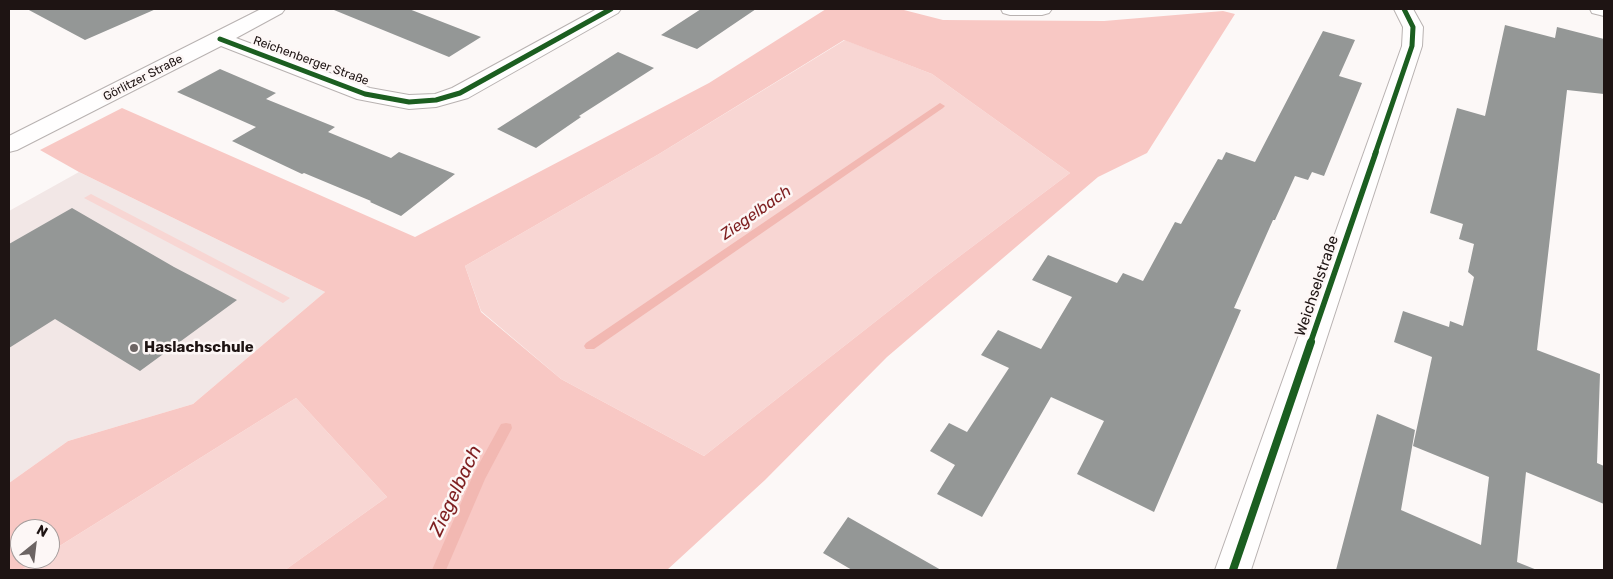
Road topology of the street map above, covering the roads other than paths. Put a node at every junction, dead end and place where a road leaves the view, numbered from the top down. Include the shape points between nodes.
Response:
1 (275, 9) edge
2 (611, 9) edge
3 (1010, 9) edge
4 (1042, 9) edge
5 (1404, 9) edge
6 (1599, 9) edge
7 (1604, 10) edge
8 (220, 39) junction
9 (9, 145) edge
10 (1233, 570) edge

1 - 8 street, Görlitzer Straße
2 - 8 street, Reichenberger Straße via 460,93 436,100 409,102 366,94
3 - 4 street
5 - 10 street, Weichselstraße via 1413,27 1412,46
6 - 7 street
8 - 9 street, Görlitzer Straße

